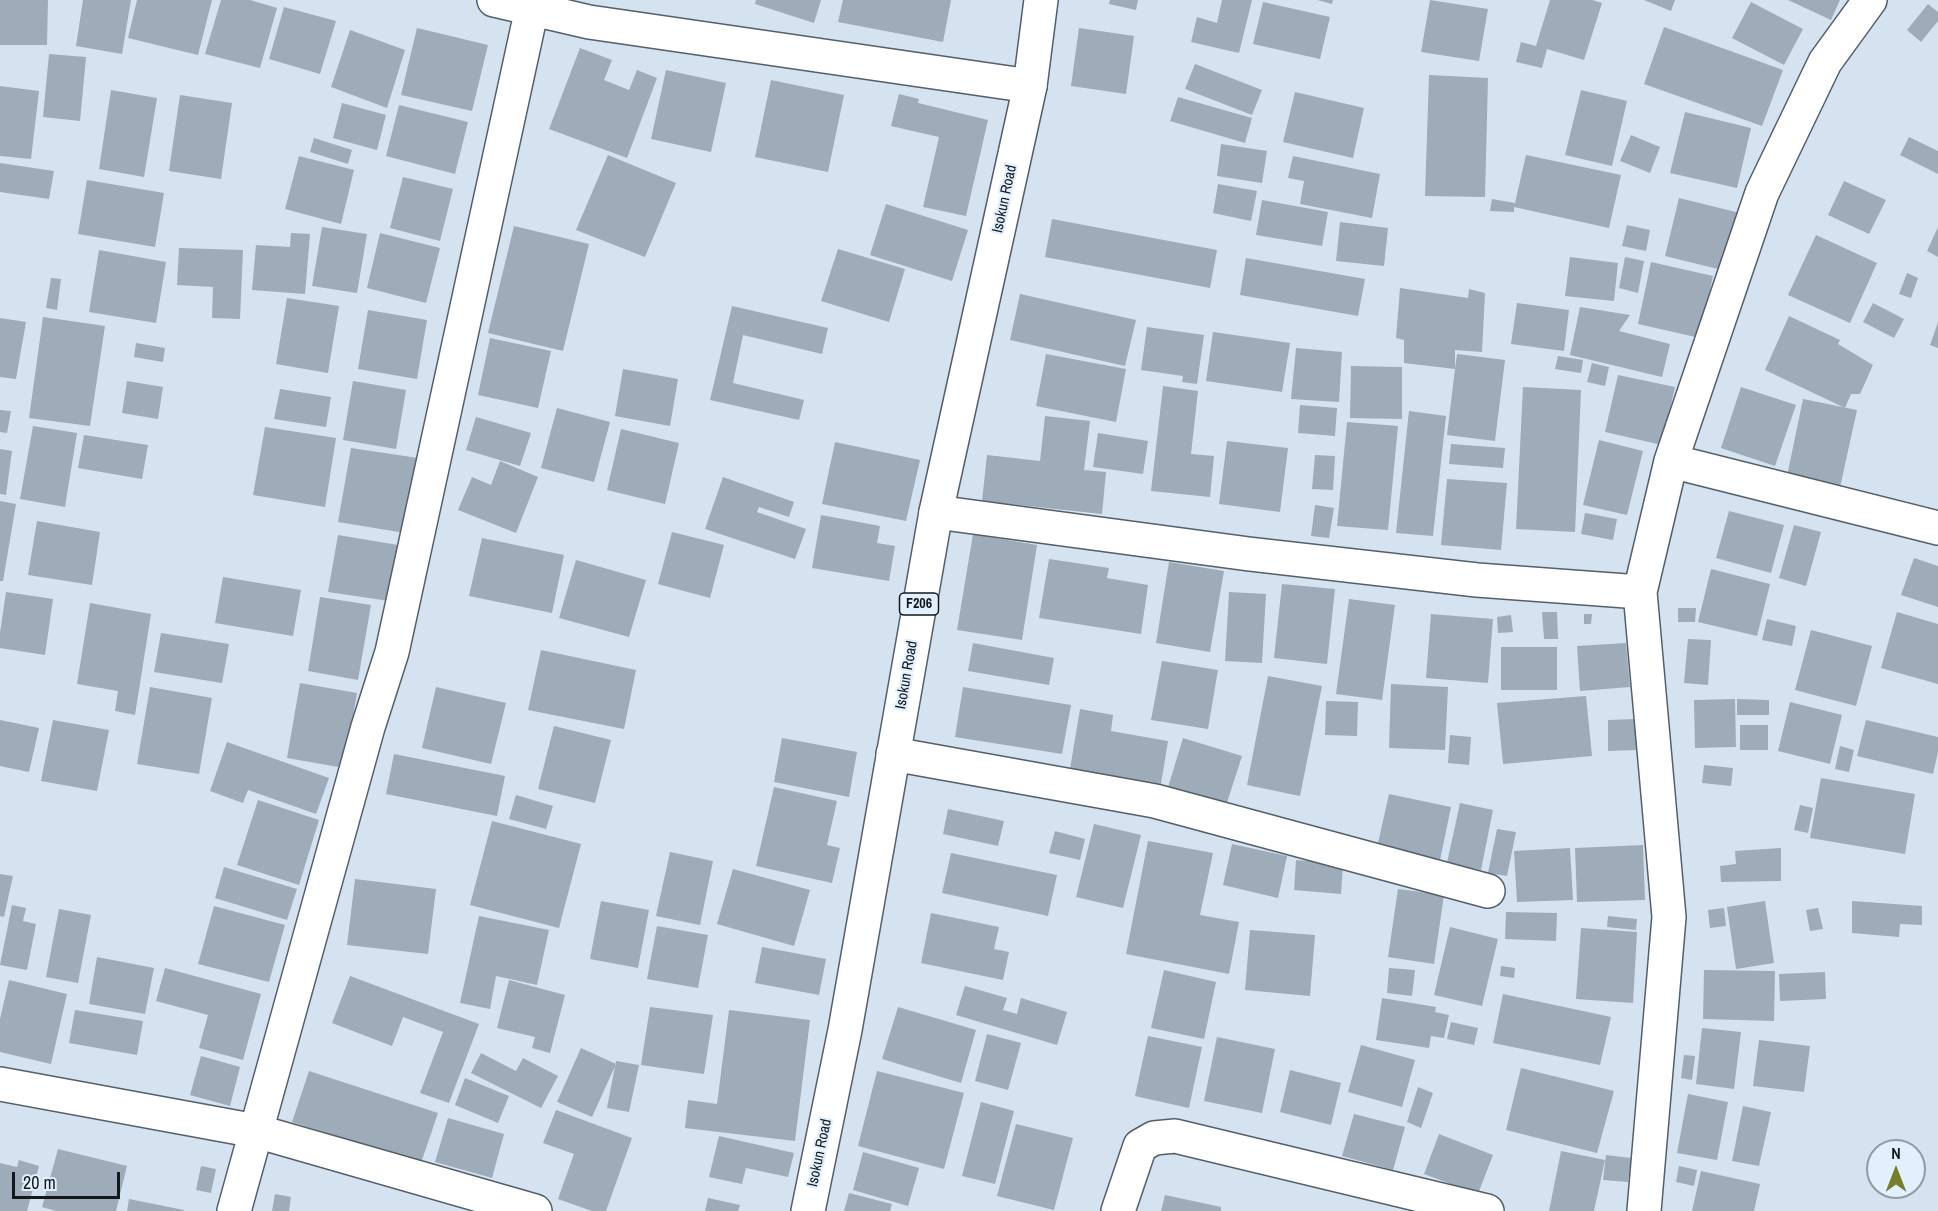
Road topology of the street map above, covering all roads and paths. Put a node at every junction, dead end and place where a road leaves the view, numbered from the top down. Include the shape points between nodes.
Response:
1 (494, 0) edge
2 (1041, 0) edge
3 (1870, 0) edge
4 (532, 8) junction
5 (593, 11) edge
6 (1030, 86) junction
7 (1671, 461) junction
8 (936, 512) junction
9 (1938, 528) edge
10 (1640, 592) junction
11 (893, 754) junction
12 (1488, 891) dead end
13 (0, 1084) edge
14 (256, 1131) junction
15 (234, 1211) edge
16 (535, 1211) edge
17 (808, 1211) edge
18 (1118, 1211) edge
19 (1487, 1211) edge
20 (1644, 1211) edge

1 - 4 street
2 - 6 street, Isokun Road / F206
3 - 7 street via 1825,62 1762,193
4 - 5 street
4 - 14 street via 392,652
5 - 6 street
6 - 8 street, Isokun Road / F206
7 - 9 street
7 - 10 street
8 - 10 street via 1454,578
8 - 11 street, Isokun Road / F206
10 - 20 street via 1669,917
11 - 12 street via 1155,801
11 - 17 street, Isokun Road / F206 via 845,1030
13 - 14 street
14 - 15 street
14 - 16 street
18 - 19 street via 1140,1146 1154,1138 1175,1136

